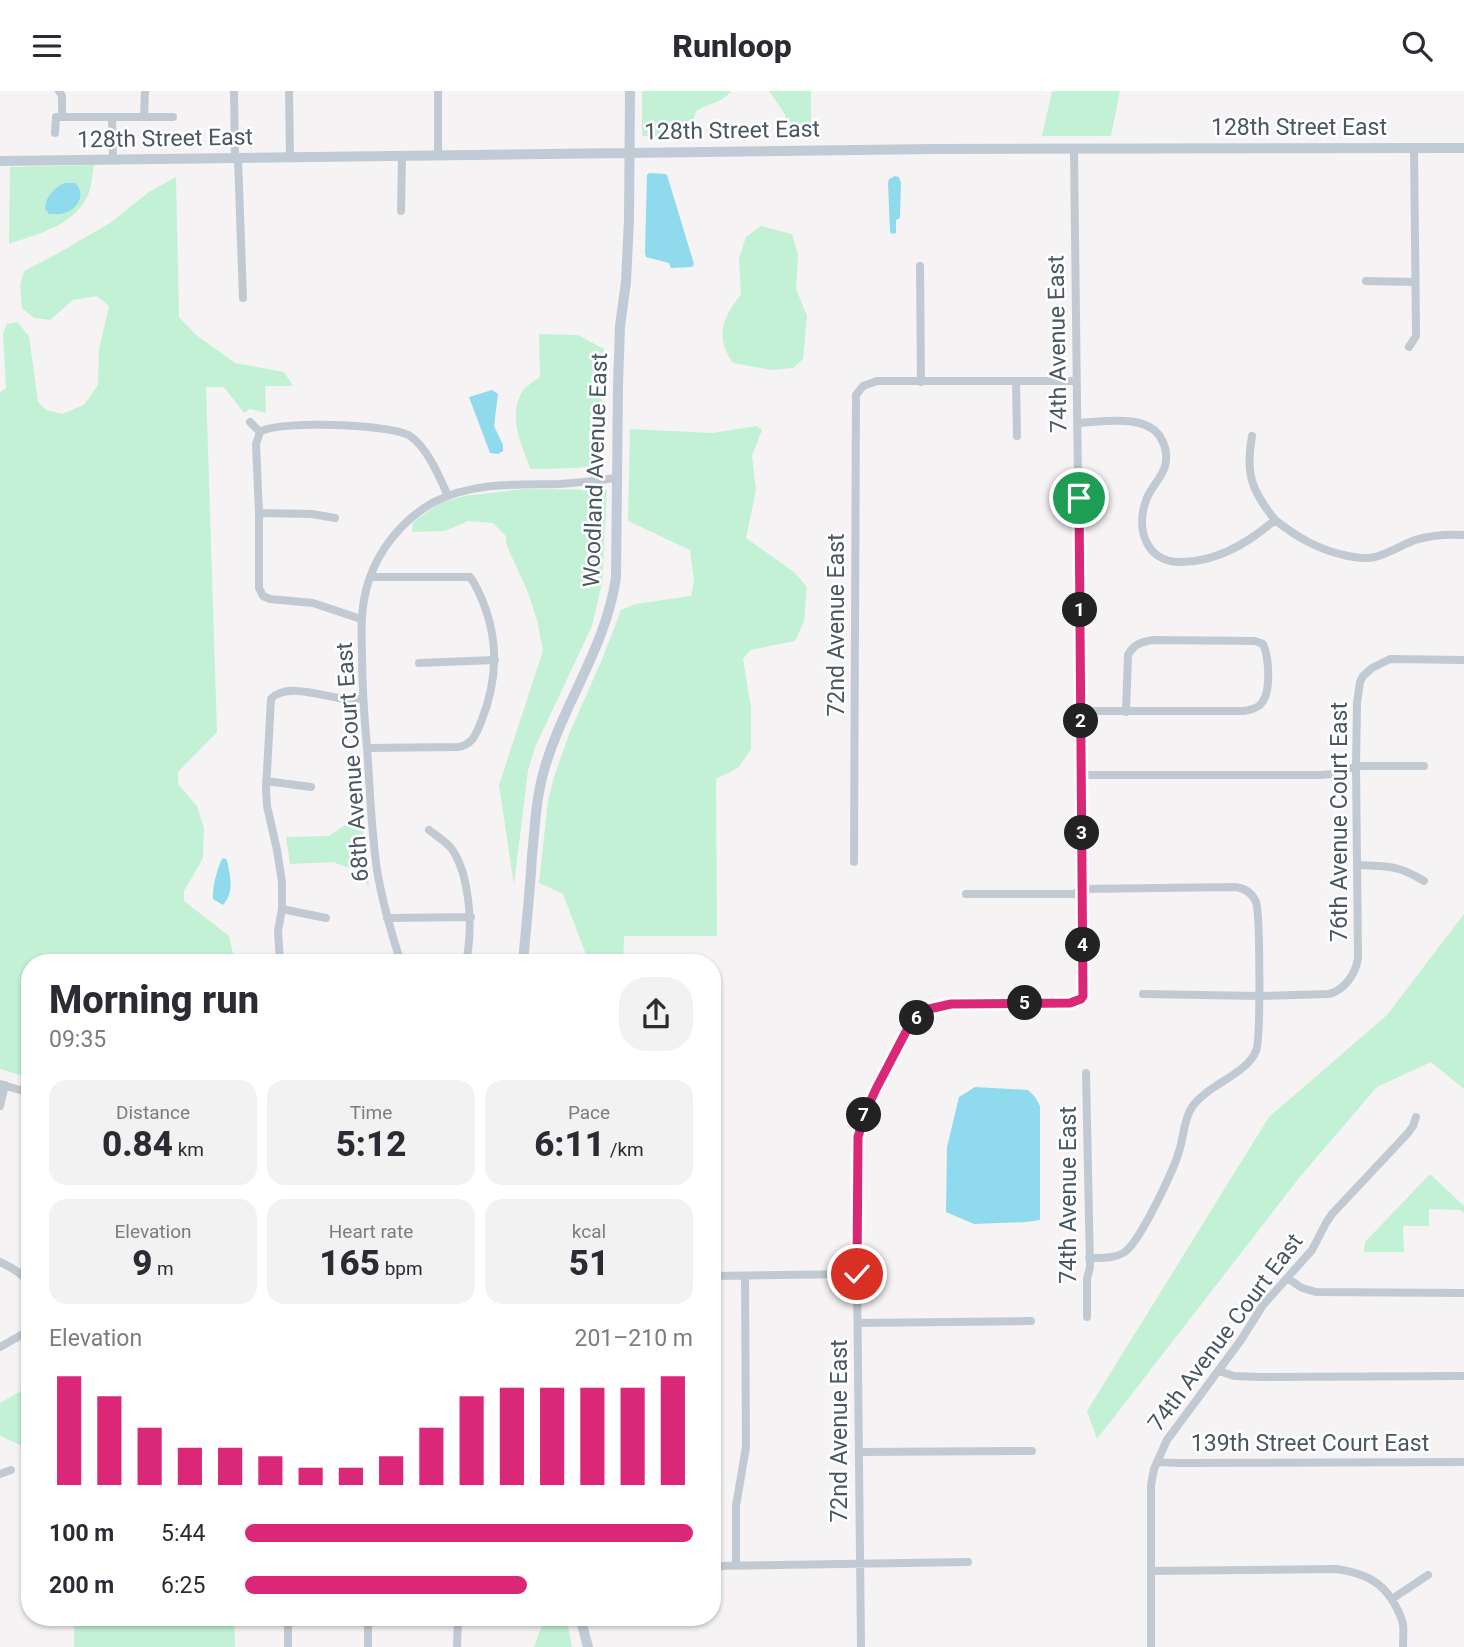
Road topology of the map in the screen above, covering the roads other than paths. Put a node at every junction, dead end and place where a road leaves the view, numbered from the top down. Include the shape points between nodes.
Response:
1 (59, 91) edge
2 (145, 91) edge
3 (234, 91) edge
4 (289, 91) edge
5 (438, 91) edge
6 (630, 91) edge
7 (62, 117) junction
8 (112, 117) junction
9 (144, 117) junction
10 (173, 117) dead end
11 (55, 133) dead end
12 (1415, 148) junction
13 (1464, 148) edge
14 (1074, 149) junction
15 (630, 152) junction
16 (438, 154) junction
17 (402, 156) junction
18 (290, 157) junction
19 (238, 158) junction
20 (113, 160) junction
21 (0, 161) edge
22 (401, 211) dead end
23 (920, 266) dead end
24 (1366, 281) dead end
25 (1415, 282) junction
26 (243, 297) dead end
27 (1409, 347) dead end
28 (1016, 381) junction
29 (1076, 381) junction
30 (921, 382) junction
31 (250, 422) dead end
32 (1078, 423) junction
33 (260, 432) junction
34 (1017, 436) dead end
35 (1252, 436) dead end
36 (617, 478) junction
37 (448, 496) junction
38 (259, 513) junction
39 (335, 518) dead end
40 (1275, 520) junction
41 (1464, 535) edge
42 (370, 577) junction
43 (361, 619) junction
44 (495, 660) junction
45 (1464, 660) edge
46 (419, 663) dead end
47 (362, 699) junction
48 (1080, 711) junction
49 (1126, 712) junction
50 (367, 748) junction
51 (1356, 766) junction
52 (1424, 766) dead end
53 (1082, 775) junction
54 (266, 781) junction
55 (311, 787) dead end
56 (429, 830) dead end
57 (854, 862) dead end
58 (1357, 865) junction
59 (1424, 881) dead end
60 (1082, 889) junction
61 (966, 894) dead end
62 (282, 909) junction
63 (471, 917) junction
64 (326, 918) dead end
65 (387, 918) junction
66 (279, 954) edge
67 (398, 954) edge
68 (467, 954) edge
69 (524, 954) edge
70 (1143, 994) dead end
71 (1259, 996) junction
72 (916, 1019) joint
73 (1086, 1073) dead end
74 (2, 1084) edge
75 (21, 1090) edge
76 (0, 1106) edge
77 (1416, 1117) dead end
78 (1089, 1258) junction
79 (0, 1262) edge
80 (857, 1274) junction
81 (21, 1276) edge
82 (721, 1276) edge
83 (745, 1276) junction
84 (1287, 1278) junction
85 (1464, 1293) edge
86 (1087, 1317) dead end
87 (1031, 1321) dead end
88 (858, 1323) junction
89 (21, 1335) edge
90 (0, 1347) edge
91 (1219, 1371) junction
92 (1464, 1376) edge
93 (1032, 1451) dead end
94 (859, 1452) junction
95 (1157, 1462) junction
96 (1464, 1462) edge
97 (11, 1470) dead end
98 (0, 1474) edge
99 (968, 1562) dead end
100 (860, 1564) junction
101 (736, 1565) junction
102 (721, 1566) edge
103 (1151, 1571) junction
104 (1428, 1575) dead end
105 (1392, 1598) junction
106 (288, 1626) edge
107 (368, 1626) edge
108 (458, 1626) edge
109 (582, 1626) edge
110 (288, 1647) edge
111 (368, 1647) edge
112 (457, 1647) edge
113 (588, 1647) edge
114 (861, 1647) edge
115 (1152, 1647) edge
116 (1403, 1647) edge

1 - 7 street
2 - 9 street
3 - 19 street
4 - 18 street
5 - 16 street
6 - 15 street, Woodland Avenue East
7 - 8 street
7 - 11 street via 55,117
8 - 9 street
8 - 20 street
9 - 10 street
12 - 13 street, 128th Street East
12 - 14 street, 128th Street East
12 - 25 street
14 - 15 street, 128th Street East
14 - 29 street, 74th Avenue East
15 - 16 street, 128th Street East
15 - 36 street, Woodland Avenue East
16 - 17 street, 128th Street East
17 - 18 street, 128th Street East
17 - 22 street
18 - 19 street, 128th Street East
19 - 20 street, 128th Street East
19 - 26 street
20 - 21 street, 128th Street East
23 - 30 street
24 - 25 street
25 - 27 street via 1416,336
28 - 29 street
28 - 30 street
28 - 34 street
29 - 32 street, 74th Avenue East
30 - 57 street, 72nd Avenue East via 877,381 863,386 856,400
31 - 33 street
32 - 40 street via 1140,422 1161,438 1165,466 1145,502 1143,525 1146,542 1154,554 1166,560 1208,558 1234,549
32 - 48 street, 74th Avenue East
33 - 37 street via 278,426 395,430 414,438
33 - 38 street via 256,444
35 - 40 street via 1254,489
36 - 37 street, 68th Avenue Court East via 490,487
36 - 69 street, Woodland Avenue East via 614,590 601,639 555,737 540,783
37 - 42 street, 68th Avenue Court East via 419,511 394,535
38 - 39 street
38 - 43 street via 259,588 265,597 313,603
40 - 41 street via 1315,547 1364,558 1422,538
42 - 43 street, 68th Avenue Court East
42 - 44 street via 472,578 492,629
43 - 47 street, 68th Avenue Court East
44 - 46 street
44 - 50 street via 487,708 464,747
45 - 51 street, 76th Avenue Court East via 1390,659 1363,676 1357,692
47 - 50 street, 68th Avenue Court East
47 - 54 street via 298,691 274,695
48 - 49 street
48 - 53 street, 74th Avenue East
49 - 49 street via 1128,655 1142,642 1263,644 1268,686 1264,699 1251,710
50 - 65 street, 68th Avenue Court East via 374,851
51 - 52 street
51 - 53 street via 1320,775
51 - 58 street, 76th Avenue Court East
53 - 60 street, 74th Avenue East
54 - 55 street
54 - 62 street via 281,868
56 - 63 street via 451,848 460,864
58 - 59 street via 1397,867
58 - 71 street, 76th Avenue Court East via 1358,958 1345,983 1329,994
60 - 61 street via 1074,894
60 - 71 street via 1245,890 1256,902 1259,917
60 - 72 street, 74th Avenue East via 1081,999 1070,1003 951,1004 929,1009
62 - 64 street
62 - 66 street
63 - 65 street
63 - 68 street
65 - 67 street, 68th Avenue Court East
70 - 71 street
71 - 78 street via 1255,1054 1192,1107 1170,1176 1128,1250 1113,1257
72 - 80 street, 72nd Avenue East via 876,1089 858,1137
73 - 78 street, 74th Avenue East
74 - 75 street
74 - 76 street
77 - 84 street, 74th Avenue Court East via 1408,1133 1332,1214 1312,1250
78 - 86 street, 74th Avenue East
79 - 81 street
80 - 83 street
80 - 88 street, 72nd Avenue East
82 - 83 street
83 - 101 street via 746,1447 736,1506
84 - 85 street via 1316,1292
84 - 91 street, 74th Avenue Court East
87 - 88 street
88 - 94 street, 72nd Avenue East
89 - 90 street
91 - 92 street via 1243,1377
91 - 95 street, 74th Avenue Court East via 1167,1440
93 - 94 street
94 - 100 street, 72nd Avenue East
95 - 96 street, 139th Street Court East
95 - 103 street, 74th Avenue Court East via 1151,1485
97 - 98 street
99 - 100 street
100 - 101 street
100 - 114 street, 72nd Avenue East
101 - 102 street
103 - 105 street via 1337,1569 1365,1575
103 - 115 street, 74th Avenue Court East
104 - 105 street
105 - 116 street via 1402,1621
106 - 110 street
107 - 111 street
108 - 112 street
109 - 113 street

